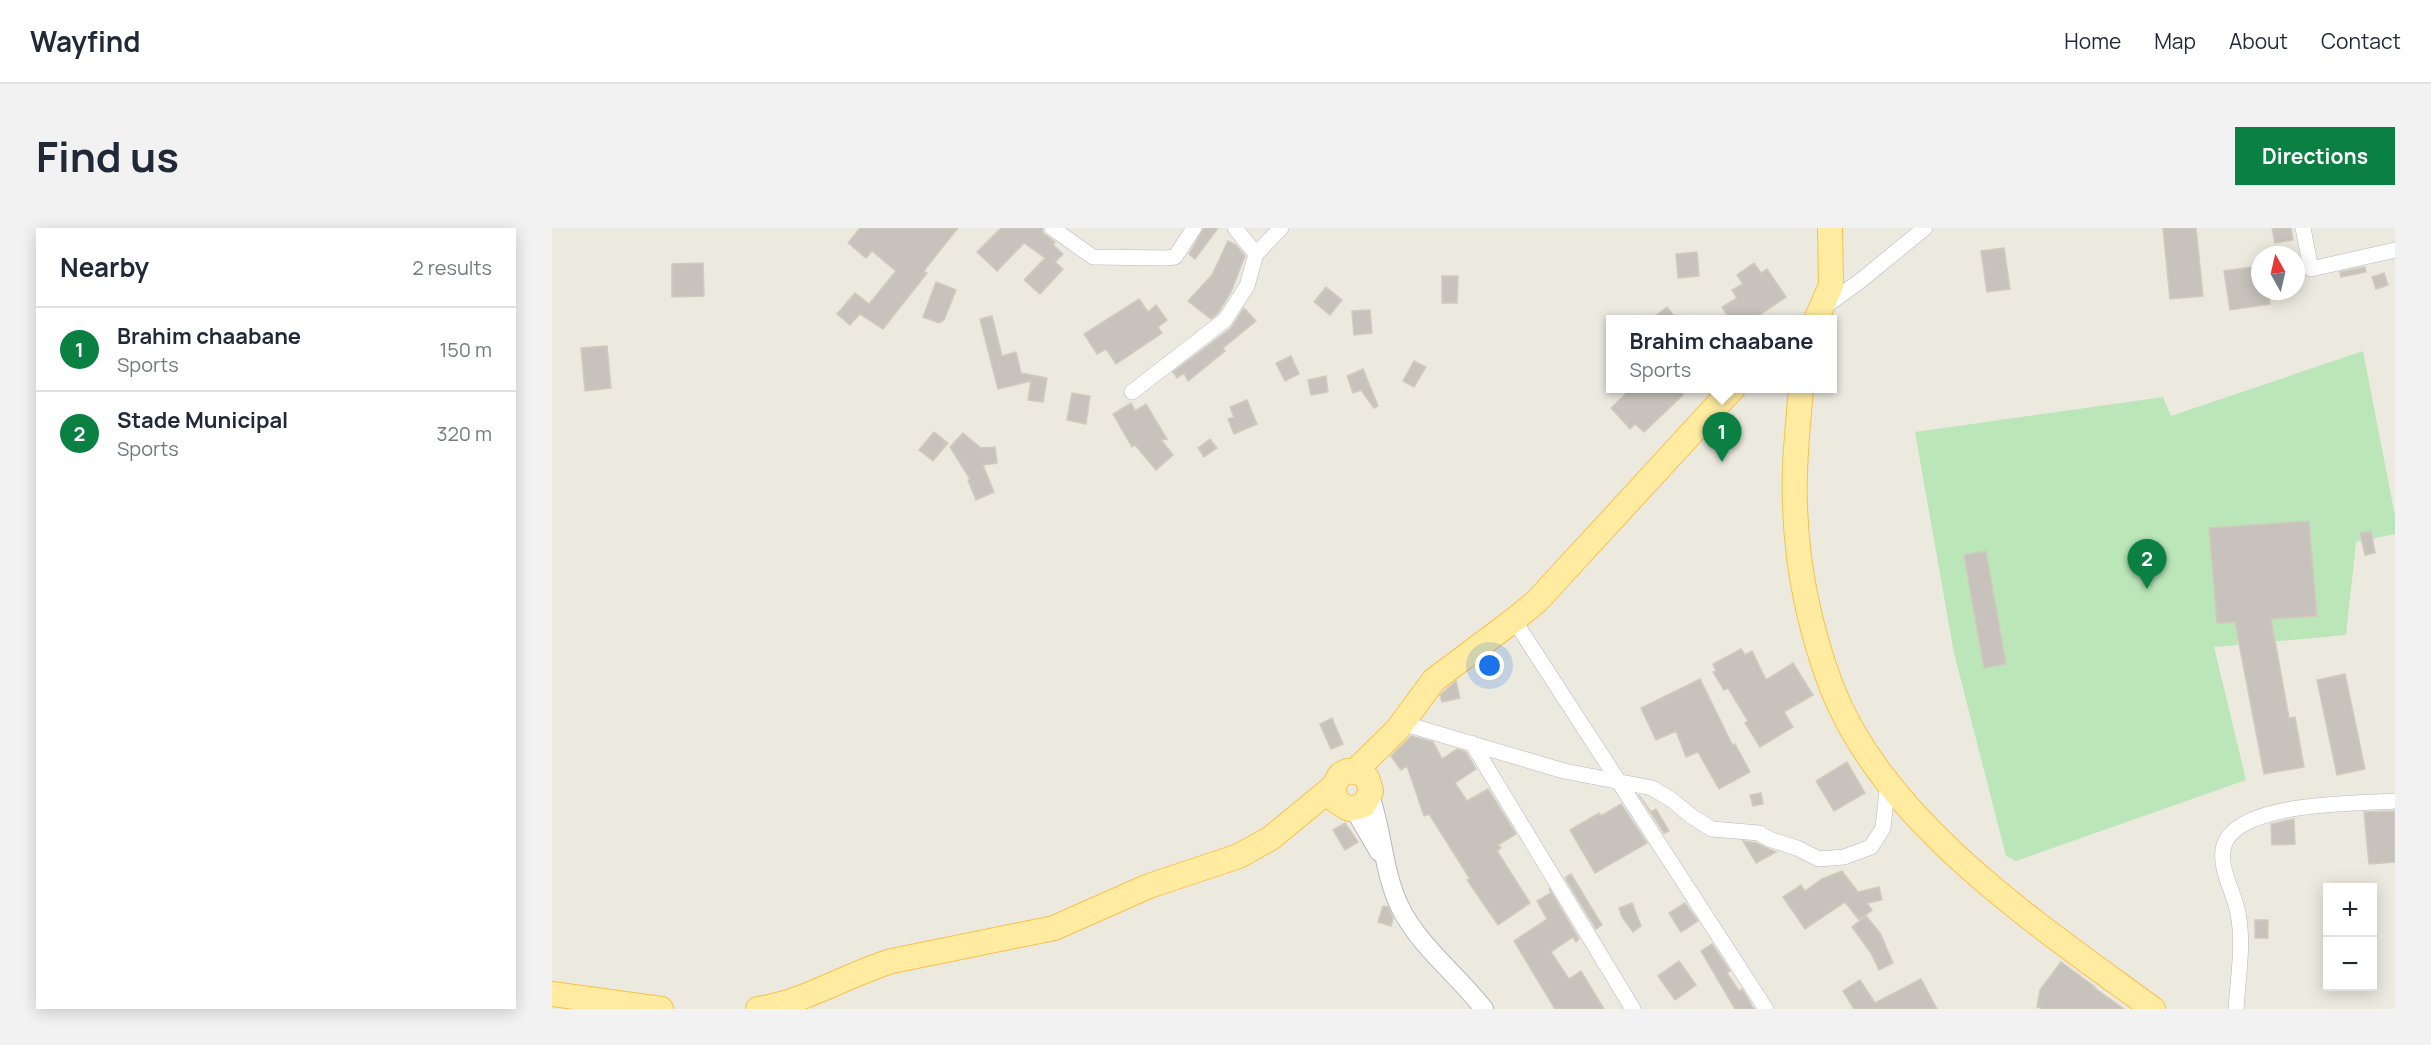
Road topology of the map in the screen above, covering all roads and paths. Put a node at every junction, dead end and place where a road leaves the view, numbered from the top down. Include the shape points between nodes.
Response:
1 (1052, 228) edge
2 (1194, 228) edge
3 (1235, 228) edge
4 (1281, 228) edge
5 (1830, 228) edge
6 (1924, 228) edge
7 (2303, 228) edge
8 (2395, 250) edge
9 (1256, 254) junction
10 (1815, 315) edge
11 (1817, 315) edge
12 (1132, 392) dead end
13 (1728, 393) edge
14 (1801, 393) edge
15 (1514, 620) junction
16 (1397, 730) junction
17 (1472, 743) junction
18 (1355, 771) junction
19 (1888, 782) junction
20 (1620, 783) junction
21 (1333, 787) junction
22 (1361, 801) junction
23 (2395, 801) edge
24 (1288, 824) junction
25 (552, 994) edge
26 (661, 1009) edge
27 (758, 1009) edge
28 (1484, 1009) edge
29 (1632, 1009) edge
30 (1766, 1009) edge
31 (2153, 1009) edge
32 (2236, 1009) edge

1 - 2 street via 1093,257 1166,258 1175,257
3 - 9 street
4 - 9 street
5 - 10 main road via 1831,285
6 - 11 street
7 - 8 street via 2311,269
9 - 12 street via 1247,286 1225,320
13 - 15 main road via 1537,601
14 - 19 main road via 1795,508 1800,566 1812,627 1833,690 1858,739
15 - 16 main road via 1434,680
15 - 20 street
16 - 17 street
16 - 18 main road
16 - 22 main road
17 - 20 street via 1564,771
17 - 29 street
18 - 21 main road via 1340,775
18 - 22 main road via 1367,778
19 - 20 street via 1883,828 1871,847 1844,857 1819,859 1759,833 1712,829 1652,788
19 - 31 main road via 1927,827 1979,876
20 - 30 street
21 - 22 main road via 1336,801
21 - 24 main road
22 - 24 main road
22 - 28 street via 1407,920
23 - 32 street via 2267,814 2229,835 2223,849 2223,865 2238,914 2241,945
24 - 27 main road via 1245,853 1149,885 1054,928 892,961 795,1001
25 - 26 main road

